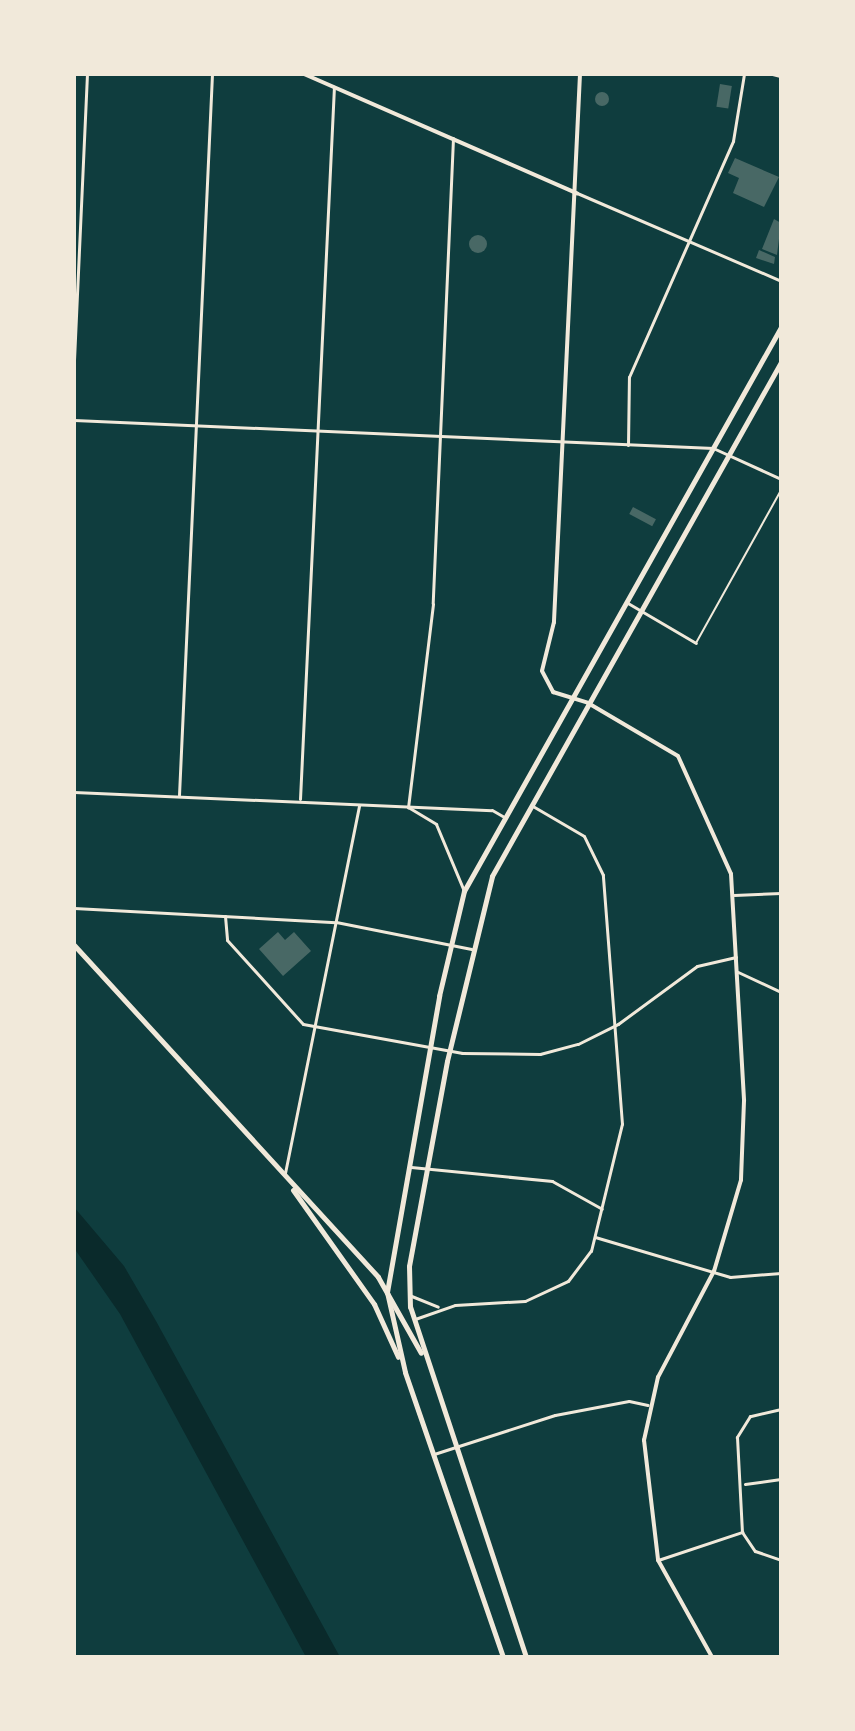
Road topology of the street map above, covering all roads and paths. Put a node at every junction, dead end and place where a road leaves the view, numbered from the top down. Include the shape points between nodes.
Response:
1 (87, 74) edge
2 (212, 74) edge
3 (304, 74) edge
4 (580, 74) edge
5 (744, 74) edge
6 (773, 74) edge
7 (781, 76) edge
8 (334, 87) junction
9 (453, 138) junction
10 (74, 147) edge
11 (83, 147) junction
12 (577, 193) junction
13 (689, 241) junction
14 (781, 281) edge
15 (781, 327) edge
16 (74, 360) edge
17 (781, 362) edge
18 (74, 420) edge
19 (195, 425) junction
20 (320, 431) junction
21 (440, 436) junction
22 (564, 443) junction
23 (628, 445) junction
24 (713, 448) junction
25 (730, 453) junction
26 (781, 479) edge
27 (781, 490) edge
28 (626, 602) junction
29 (640, 611) junction
30 (696, 643) joint
31 (572, 699) junction
32 (588, 703) junction
33 (74, 792) edge
34 (179, 795) junction
35 (300, 799) junction
36 (359, 805) junction
37 (531, 805) junction
38 (408, 807) junction
39 (504, 817) junction
40 (464, 891) junction
41 (781, 893) edge
42 (734, 895) junction
43 (74, 910) edge
44 (225, 916) junction
45 (336, 922) junction
46 (74, 945) edge
47 (450, 945) junction
48 (471, 949) junction
49 (737, 957) junction
50 (738, 972) junction
51 (781, 992) edge
52 (618, 1024) junction
53 (315, 1026) junction
54 (428, 1048) junction
55 (449, 1052) junction
56 (407, 1166) junction
57 (428, 1170) junction
58 (284, 1176) junction
59 (602, 1209) junction
60 (595, 1237) junction
61 (714, 1271) junction
62 (781, 1273) edge
63 (387, 1292) junction
64 (408, 1295) junction
65 (442, 1307) junction
66 (413, 1320) junction
67 (429, 1368) junction
68 (405, 1372) junction
69 (648, 1405) junction
70 (781, 1409) edge
71 (454, 1448) junction
72 (434, 1454) junction
73 (781, 1479) edge
74 (745, 1484) junction
75 (742, 1532) junction
76 (658, 1560) junction
77 (781, 1560) edge
78 (503, 1657) edge
79 (526, 1657) edge
80 (711, 1657) edge

1 - 11 street
2 - 19 street
3 - 8 street
4 - 12 street
5 - 13 street via 733,141
6 - 7 street
8 - 9 street
8 - 20 street
9 - 12 street
9 - 21 street
10 - 11 street
11 - 16 street
12 - 13 street
12 - 22 street
13 - 14 street
13 - 23 street via 629,377
15 - 24 main road
17 - 25 main road
18 - 19 street
19 - 20 street
19 - 34 street
20 - 21 street
20 - 35 street
21 - 22 street
21 - 38 street via 433,604
22 - 23 street
22 - 31 street via 554,622 542,671 553,692
23 - 24 street
24 - 25 street
24 - 28 main road
25 - 26 street
25 - 29 main road
27 - 30 lane
28 - 29 street
28 - 31 main road
29 - 30 street
29 - 32 main road
31 - 32 street
31 - 39 main road
32 - 37 main road
32 - 42 street via 678,756 722,846
33 - 34 street
34 - 35 street
35 - 36 street
36 - 38 street
36 - 45 street
37 - 48 main road via 492,876
37 - 52 street via 594,850
38 - 39 street via 492,810
38 - 40 street via 436,824
39 - 40 main road
40 - 47 main road
41 - 42 street
42 - 49 street
43 - 44 street
44 - 45 street
44 - 53 street via 231,945 301,1023
45 - 47 street
45 - 53 street
46 - 58 main road
47 - 48 street
47 - 54 main road
48 - 55 main road
49 - 50 street
49 - 52 street via 697,966
50 - 51 street
50 - 61 street via 745,1141 731,1225
52 - 55 street via 540,1054
52 - 59 street via 622,1124
53 - 54 street
53 - 58 street
54 - 55 street
54 - 56 main road
55 - 57 main road
56 - 57 street
56 - 63 main road
57 - 59 street via 552,1181
57 - 64 main road
58 - 63 main road
58 - 68 main road via 374,1304
59 - 60 street
60 - 61 street
60 - 65 street via 579,1270 540,1297
61 - 62 street
61 - 69 street
63 - 67 main road
63 - 68 main road
64 - 65 street
64 - 66 main road
65 - 66 street
66 - 67 main road
67 - 71 main road
68 - 72 main road
69 - 71 street via 629,1401 555,1415
69 - 76 street via 645,1470
70 - 74 street via 754,1413 741,1426
71 - 72 street
71 - 79 main road
72 - 78 main road
73 - 74 street
74 - 75 street
75 - 76 street
75 - 77 street via 755,1551
76 - 80 street

